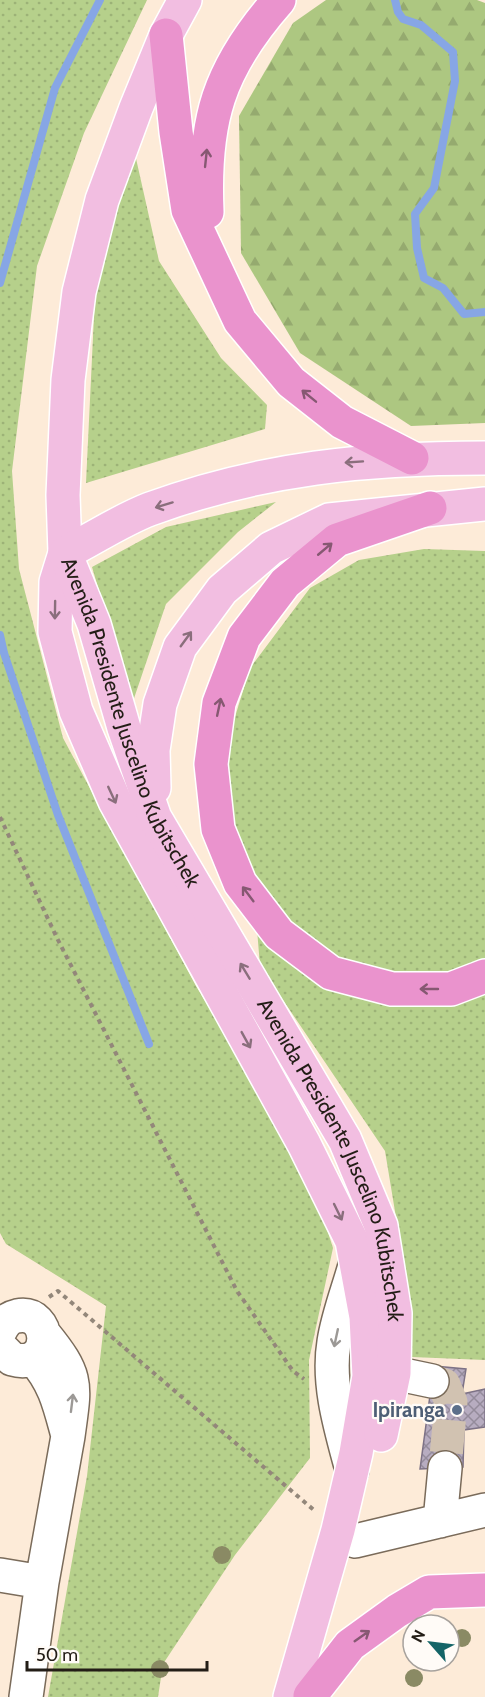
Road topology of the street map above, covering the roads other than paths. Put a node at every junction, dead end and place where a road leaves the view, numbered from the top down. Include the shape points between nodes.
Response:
1 (185, 0) edge
2 (279, 0) edge
3 (166, 35) junction
4 (210, 259) junction
5 (412, 458) junction
6 (479, 458) edge
7 (478, 504) edge
8 (430, 508) junction
9 (65, 553) junction
10 (155, 818) junction
11 (485, 976) edge
12 (356, 1262) junction
13 (13, 1334) edge
14 (394, 1373) junction
15 (432, 1381) tunnel mouth
16 (445, 1468) tunnel mouth
17 (352, 1470) junction
18 (485, 1510) edge
19 (440, 1521) junction
20 (346, 1536) junction
21 (0, 1575) edge
22 (42, 1582) junction
23 (485, 1590) edge
24 (26, 1697) edge
25 (303, 1697) edge

1 - 3 main road
4 -> 2 highway via 205,165 212,113 230,64 256,25
3 - 4 highway via 188,210
3 - 9 main road via 102,200 79,292 68,380 63,495
5 -> 4 highway via 342,422 291,382 240,321
5 - 6 main road
5 -> 9 main road via 347,462 267,475 148,510
7 - 8 main road
10 -> 8 main road via 153,750 160,704 180,647 222,590 271,548 329,520
11 -> 8 highway via 451,989 392,990 331,973 279,934 240,883 218,829 211,764 219,703 244,638 285,583 337,540
9 - 10 main road, Avenida Presidente Juscelino Kubitschek via 94,624
9 -> 12 main road, Avenida Presidente Juscelino Kubitschek via 56,582 55,632 76,711 115,801 304,1144 352,1241
14 -> 10 main road, Avenida Presidente Juscelino Kubitschek via 394,1313 381,1226 345,1140
12 - 17 main road, Avenida Presidente Juscelino Kubitschek via 366,1317 369,1376
12 -> 17 street via 334,1342 332,1374
13 - 22 street via 47,1373 57,1393 68,1437
14 - 15 street
14 - 20 main road, Avenida Presidente Juscelino Kubitschek
16 - 19 street
17 - 20 main road, Avenida Presidente Juscelino Kubitschek
18 - 19 street
19 - 20 street
20 - 25 main road, Avenida Presidente Juscelino Kubitschek
21 - 22 street
22 - 24 street
25 -> 23 highway via 350,1645 429,1592

